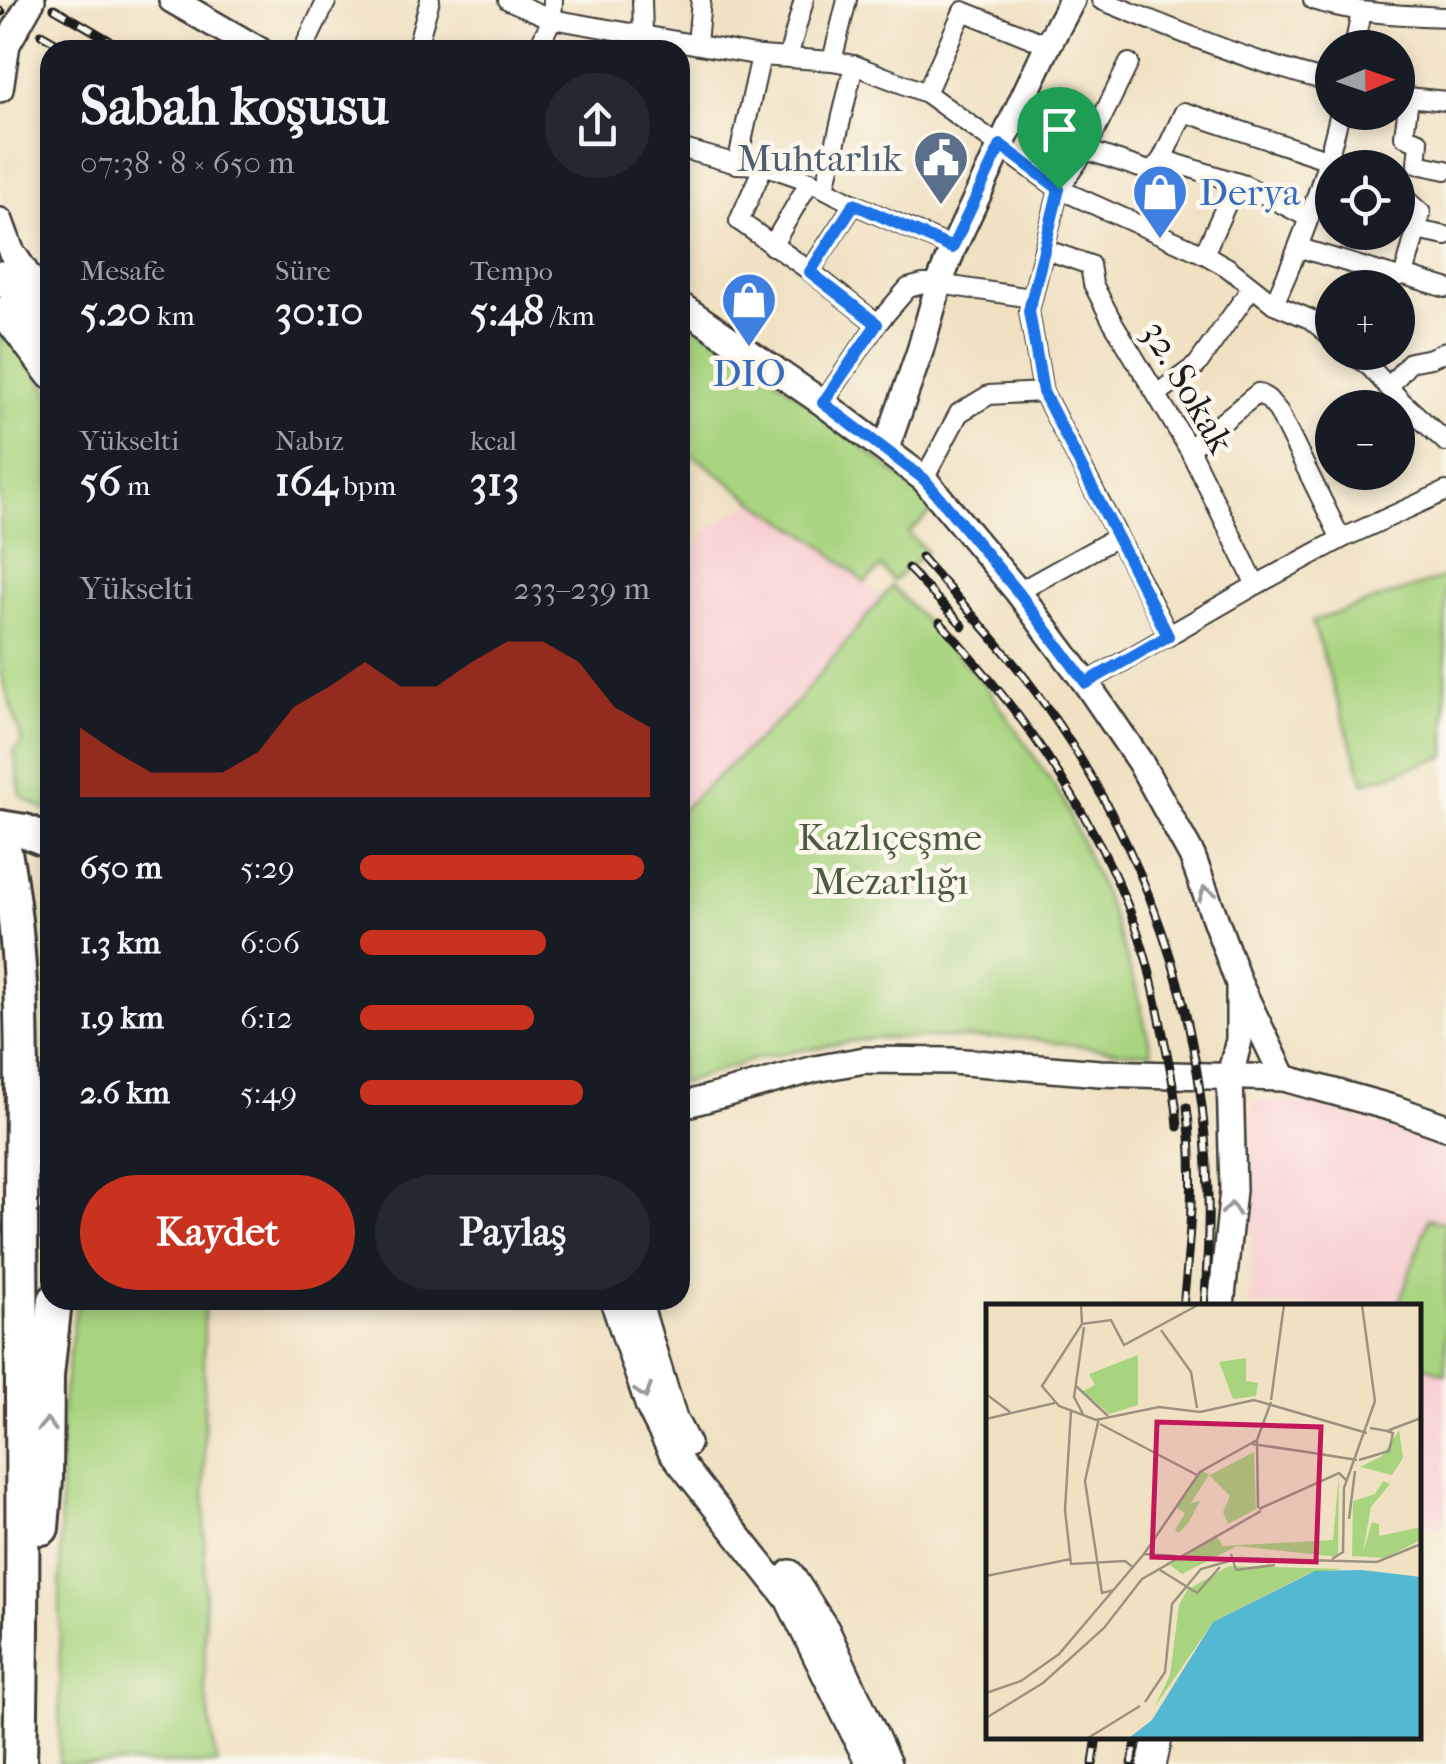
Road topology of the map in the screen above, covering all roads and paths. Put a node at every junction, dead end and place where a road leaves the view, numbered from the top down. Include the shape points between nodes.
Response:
1 (32, 0) edge
2 (172, 0) edge
3 (327, 0) edge
4 (430, 0) edge
5 (508, 0) edge
6 (642, 0) edge
7 (701, 0) edge
8 (804, 0) edge
9 (847, 0) edge
10 (1072, 0) edge
11 (1101, 0) edge
12 (1313, 0) edge
13 (552, 10) edge
14 (1441, 11) edge
15 (1361, 12) junction
16 (1358, 30) edge
17 (642, 34) junction
18 (242, 40) edge
19 (308, 40) edge
20 (419, 40) edge
21 (542, 40) edge
22 (675, 40) edge
23 (690, 43) edge
24 (697, 44) junction
25 (1048, 45) junction
26 (2, 52) edge
27 (761, 56) junction
28 (788, 57) junction
29 (832, 61) junction
30 (1129, 64) dead end
31 (854, 66) junction
32 (1315, 78) edge
33 (0, 89) edge
34 (926, 94) junction
35 (1415, 98) edge
36 (1446, 101) edge
37 (1404, 130) edge
38 (1001, 145) junction
39 (1086, 150) junction
40 (690, 151) edge
41 (1315, 157) edge
42 (1162, 159) junction
43 (736, 164) junction
44 (1417, 164) junction
45 (764, 165) junction
46 (1415, 167) edge
47 (1446, 170) edge
48 (1236, 183) junction
49 (818, 184) junction
50 (1059, 189) junction
51 (854, 204) junction
52 (1315, 206) edge
53 (1415, 207) edge
54 (1309, 218) junction
55 (0, 220) edge
56 (1416, 230) junction
57 (1446, 236) edge
58 (772, 246) junction
59 (952, 248) junction
60 (1300, 248) junction
61 (1044, 249) junction
62 (1204, 254) junction
63 (1367, 270) edge
64 (1402, 270) edge
65 (810, 272) junction
66 (0, 274) edge
67 (1415, 283) edge
68 (939, 284) junction
69 (1252, 287) junction
70 (1446, 288) edge
71 (40, 293) edge
72 (1032, 298) junction
73 (1274, 304) junction
74 (0, 310) edge
75 (690, 312) edge
76 (1315, 323) edge
77 (877, 324) junction
78 (40, 332) edge
79 (1446, 351) edge
80 (40, 363) edge
81 (1378, 370) edge
82 (1389, 387) junction
83 (1043, 392) junction
84 (1157, 394) junction
85 (823, 403) junction
86 (1446, 442) edge
87 (886, 448) junction
88 (1189, 449) junction
89 (924, 479) junction
90 (1446, 491) edge
91 (1117, 537) junction
92 (1342, 539) junction
93 (1256, 584) junction
94 (1018, 592) junction
95 (1168, 636) junction
96 (1086, 683) junction
97 (0, 827) edge
98 (40, 837) edge
99 (1239, 984) junction
100 (1230, 1076) junction
101 (1284, 1078) junction
102 (690, 1103) edge
103 (1446, 1127) edge
104 (1222, 1304) edge
105 (55, 1310) edge
106 (616, 1310) edge
107 (641, 1310) edge
108 (23, 1626) junction
109 (1157, 1739) edge
110 (20, 1764) edge
111 (868, 1764) edge
112 (888, 1764) edge
113 (1152, 1764) edge

1 - 26 street
2 - 18 street
3 - 19 street
4 - 20 street
5 - 13 street
6 - 17 street
7 - 24 street
8 - 28 street
9 - 29 street
10 - 25 street
11 - 32 street via 1223,50
12 - 15 street
13 - 17 street
13 - 21 street
14 - 15 street
15 - 16 street
17 - 22 street
23 - 24 street
24 - 27 street
25 - 34 street via 964,11
25 - 38 street
26 - 33 street
27 - 28 street
27 - 43 street
28 - 29 street
29 - 31 street
30 - 39 street
31 - 34 street
31 - 49 street
34 - 38 street
35 - 36 street
37 - 44 street via 1419,142
38 - 50 street
38 - 59 street
39 - 42 street via 1152,172
39 - 50 street
40 - 43 street
41 - 42 street via 1184,112
42 - 48 street
43 - 45 street
44 - 46 street
44 - 47 street
45 - 49 street
45 - 58 street via 739,222
48 - 54 street
48 - 62 street
49 - 51 street
49 - 58 street
50 - 61 street
50 - 62 street
51 - 59 street
51 - 65 street
52 - 54 street
53 - 56 street via 1421,213
54 - 60 street
55 - 71 street via 11,251
56 - 57 street
56 - 64 street
58 - 65 street
59 - 68 street
60 - 63 street
60 - 73 street
61 - 72 street
61 - 84 street, 32. Sokak via 1090,265 1111,319
62 - 69 street
65 - 77 street
66 - 78 street
67 - 70 street
68 - 72 street
68 - 77 street via 908,288
68 - 87 street
69 - 73 street
69 - 84 street via 1197,365
72 - 83 street
73 - 76 street
74 - 80 street
75 - 85 street
77 - 85 street
79 - 82 street via 1410,362
81 - 82 street
82 - 86 street
83 - 89 street via 989,395 958,412
83 - 91 street
84 - 88 street, 32. Sokak
85 - 87 street
87 - 89 street
88 - 92 street via 1258,393 1278,411
88 - 93 street, 32. Sokak
89 - 94 street
90 - 92 street
91 - 94 street
91 - 95 street
92 - 93 street
93 - 95 street
94 - 96 street
95 - 96 street
99 -> 96 street via 1192,856
97 - 98 highway
97 - 108 highway via 20,998
99 - 100 street
99 - 101 street
100 - 101 street
100 - 102 street via 865,1060
104 -> 100 street via 1233,1190
101 - 103 street
108 -> 105 highway via 42,1524
106 -> 111 street via 648,1407 671,1452 788,1599
107 - 112 street via 688,1446 799,1584
108 - 110 highway
109 - 113 main road

